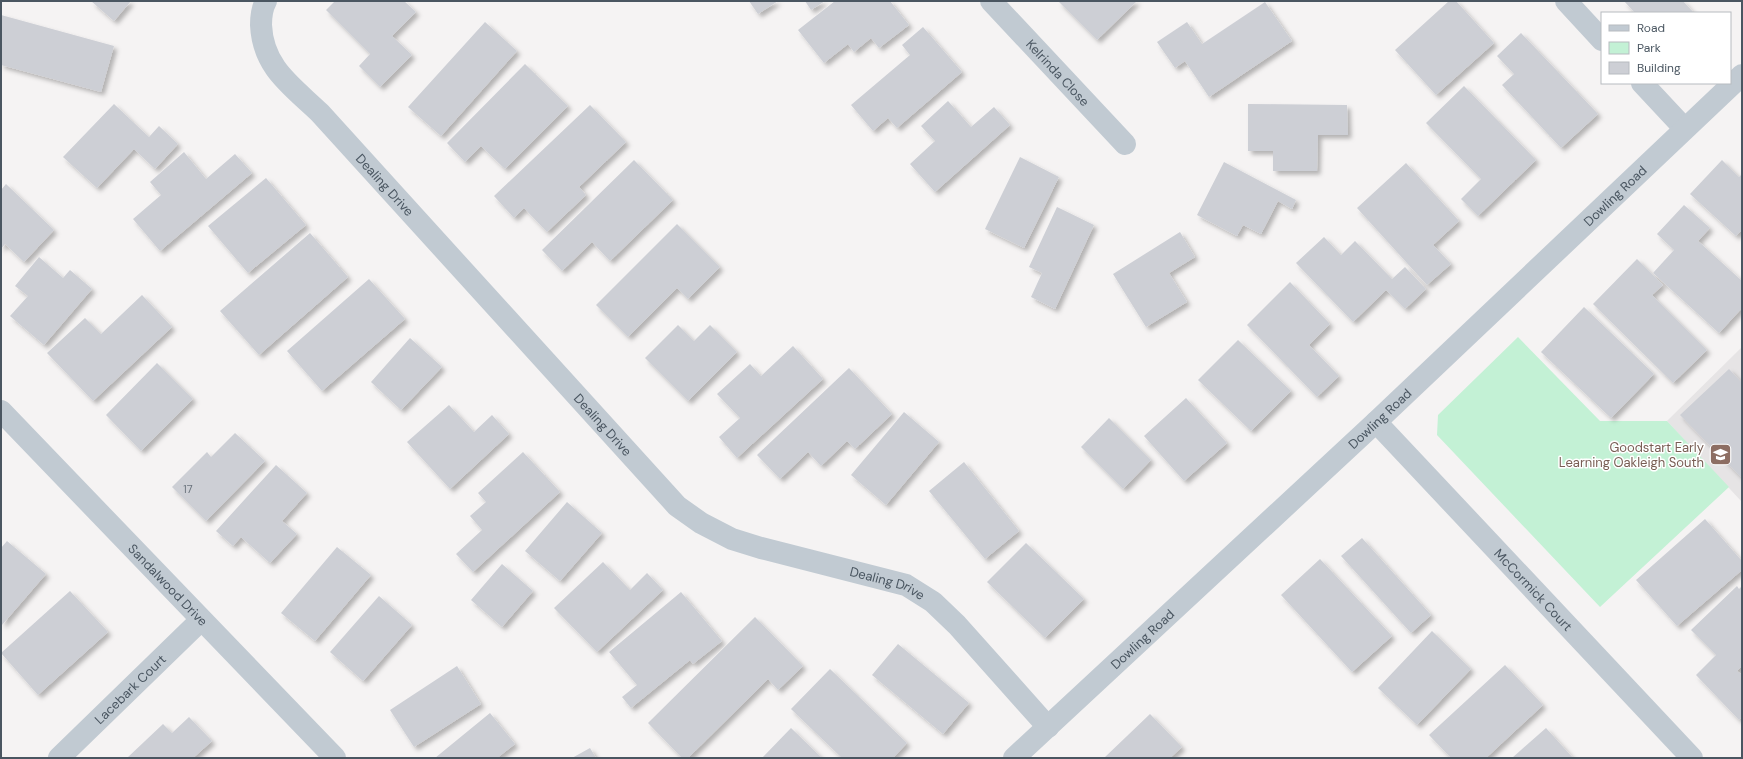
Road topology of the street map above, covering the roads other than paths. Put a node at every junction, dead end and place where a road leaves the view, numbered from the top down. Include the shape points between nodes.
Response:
1 (266, 1) edge
2 (991, 1) edge
3 (1566, 1) edge
4 (1601, 39) edge
5 (1742, 75) edge
6 (1643, 84) edge
7 (1684, 128) junction
8 (1125, 144) dead end
9 (1, 411) edge
10 (1376, 422) junction
11 (201, 620) junction
12 (1048, 727) junction
13 (59, 758) edge
14 (335, 758) edge
15 (1014, 758) edge
16 (1692, 758) edge

1 - 12 street, Dealing Drive via 261,20 262,38 274,67 320,113 677,506 700,523 732,539 906,586 933,602 957,624
2 - 8 street, Kelrinda Close
3 - 4 street
5 - 7 street, Dowling Road
6 - 7 street
7 - 10 street, Dowling Road
9 - 11 street, Sandalwood Drive
10 - 12 street, Dowling Road
10 - 16 street, McCormick Court
11 - 13 street, Lacebark Court
11 - 14 street, Sandalwood Drive
12 - 15 street, Dowling Road

